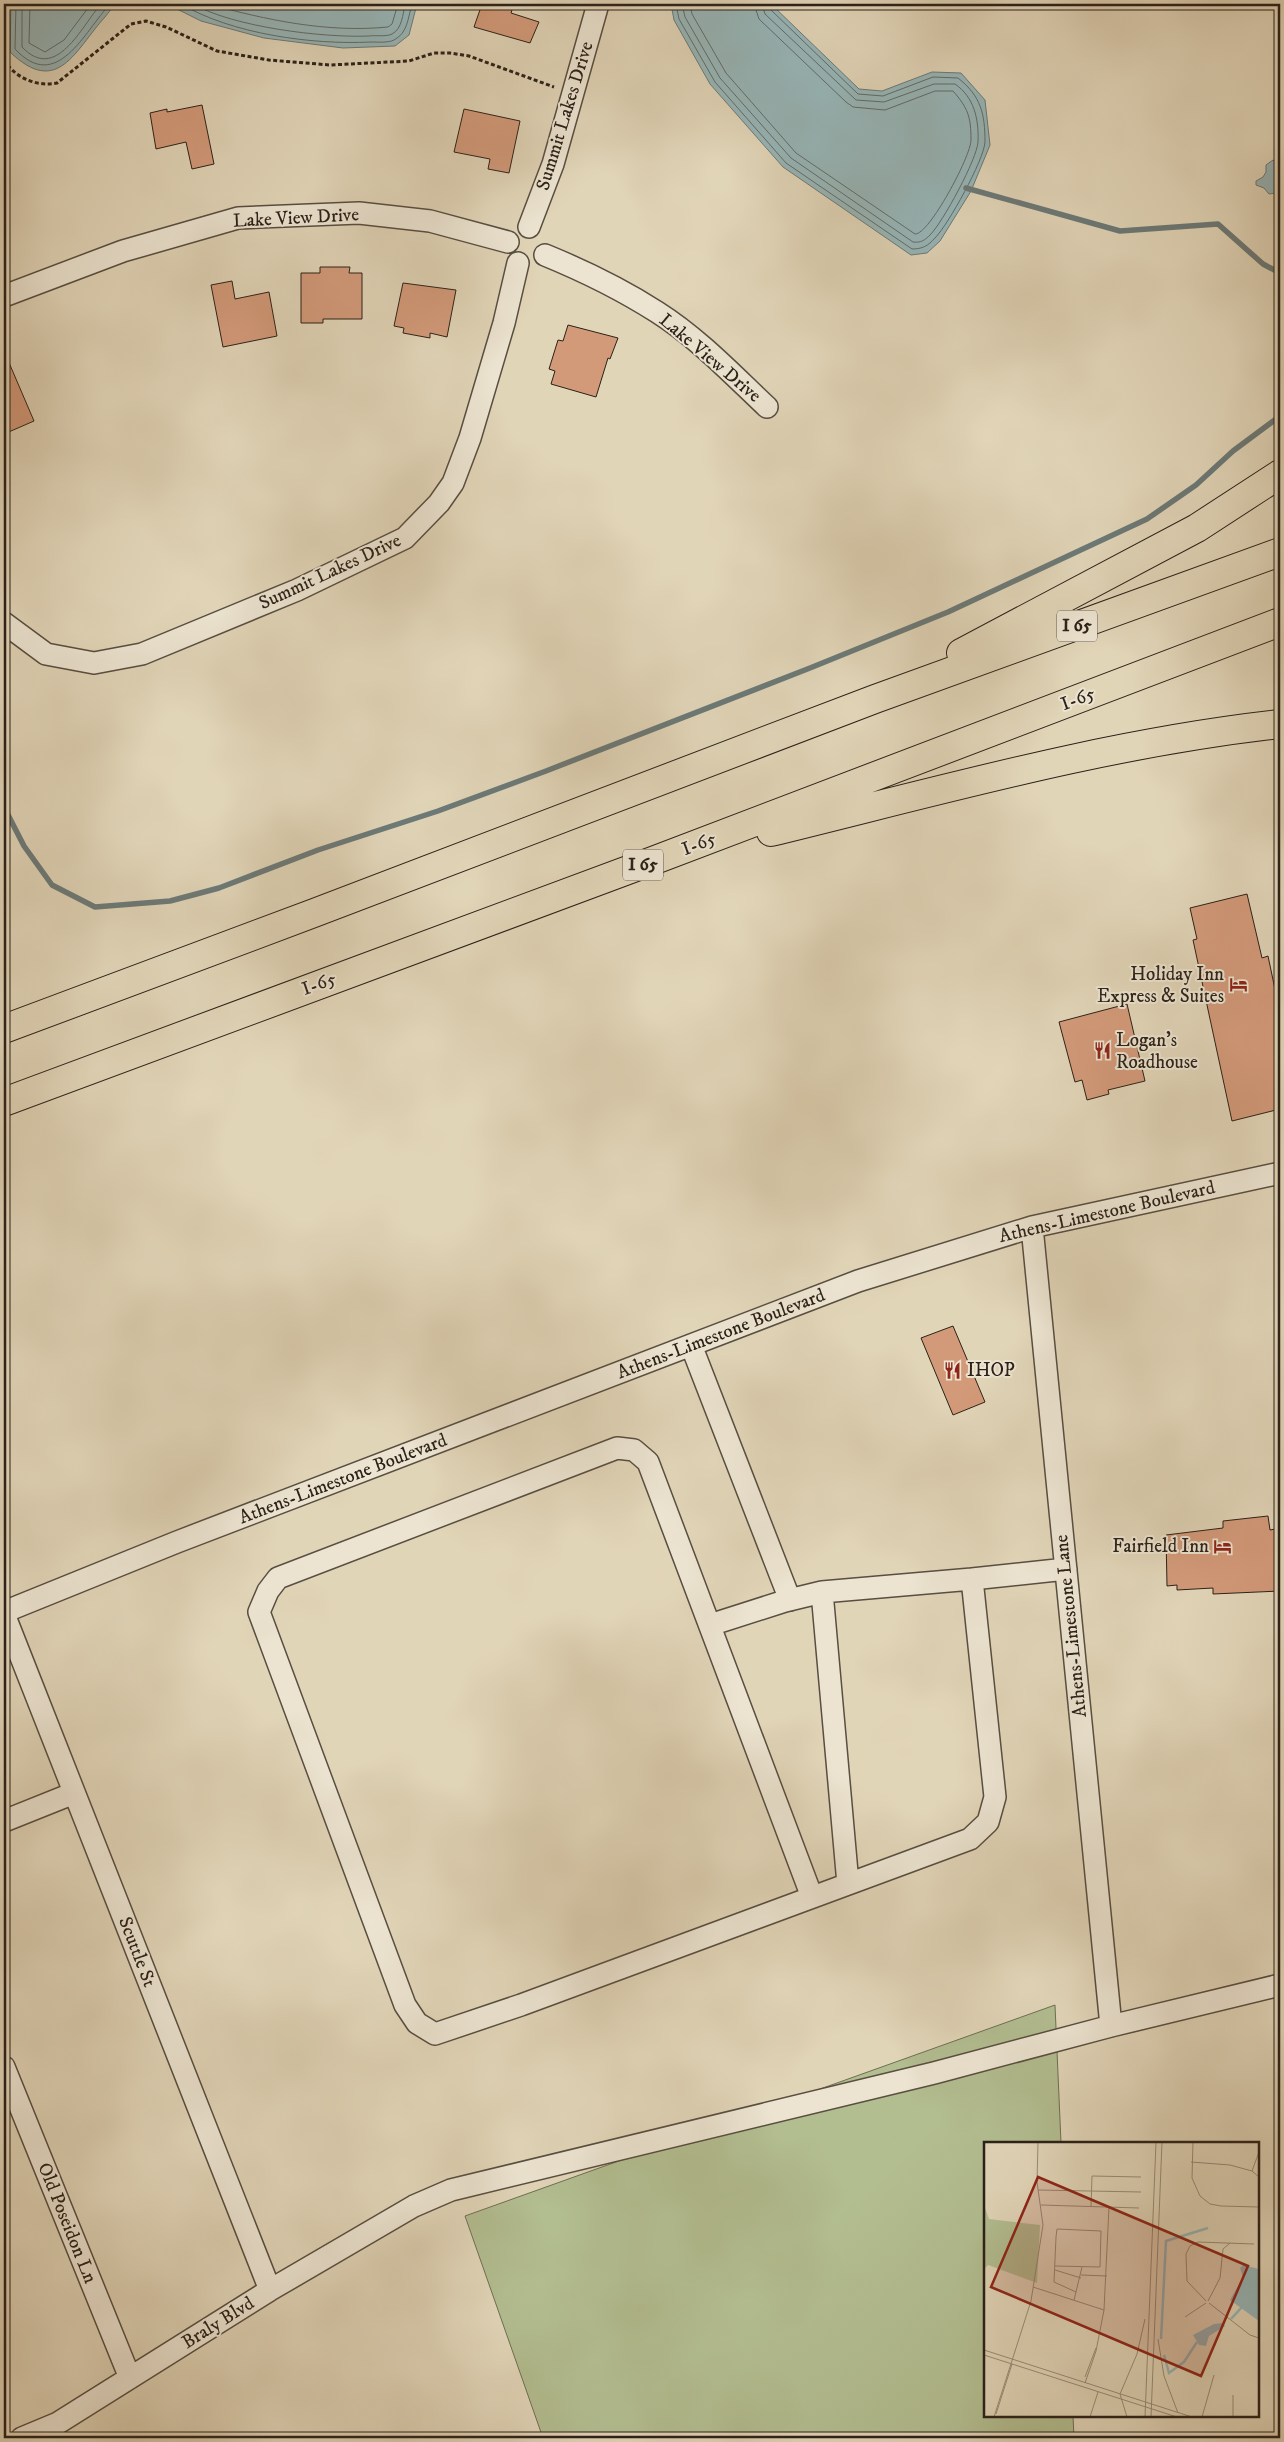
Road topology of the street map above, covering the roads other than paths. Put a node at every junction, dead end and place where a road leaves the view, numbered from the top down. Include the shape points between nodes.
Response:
1 (598, 4) edge
2 (529, 227) junction
3 (508, 242) junction
4 (545, 255) junction
5 (518, 263) junction
6 (4, 296) edge
7 (767, 407) dead end
8 (1280, 474) edge
9 (1280, 552) edge
10 (1280, 622) edge
11 (4, 623) edge
12 (874, 699) junction
13 (1280, 724) edge
14 (655, 860) junction
15 (4, 1029) edge
16 (4, 1102) edge
17 (1280, 1173) edge
18 (1032, 1227) junction
19 (691, 1346) junction
20 (1066, 1569) junction
21 (972, 1579) junction
22 (822, 1592) junction
23 (790, 1600) junction
24 (4, 1613) edge
25 (710, 1625) junction
26 (74, 1793) junction
27 (4, 1821) edge
28 (848, 1884) junction
29 (812, 1897) junction
30 (1280, 1985) edge
31 (1111, 2026) junction
32 (4, 2067) edge
33 (270, 2290) junction
34 (130, 2378) junction
35 (22, 2438) edge

1 - 2 street, Summit Lakes Drive via 553,164
2 - 3 street via 518,229
2 - 4 street via 536,228 545,237
3 - 5 street via 510,254
3 - 6 street, Lake View Drive via 430,221 359,213 238,218 123,251
4 - 5 street via 530,266
4 - 7 street, Lake View Drive via 589,273 658,313 712,355
5 - 11 street, Summit Lakes Drive via 504,323 470,438 453,483 439,503 405,538 297,590 142,654 94,663 46,654
8 - 12 highway via 1196,528
9 - 12 highway, I 65
10 - 14 highway, I-65 / I 65
12 - 15 highway, I 65
13 - 14 highway via 1206,732 1066,760
14 - 16 highway, I-65 / I 65
17 - 18 street, Athens-Limestone Boulevard
18 - 19 street, Athens-Limestone Boulevard via 858,1281
18 - 20 street, Athens-Limestone Lane
19 - 23 street
19 - 24 street, Athens-Limestone Boulevard via 177,1542
20 - 21 street
20 - 31 street, Athens-Limestone Lane
21 - 22 street
21 - 28 street via 995,1797 988,1822 970,1839
22 - 23 street
22 - 28 street
23 - 25 street
24 - 26 street, Scuttle St
25 - 29 street
25 - 29 street via 648,1462 634,1450 617,1448 278,1578 259,1612 405,2005 417,2023 435,2034
26 - 27 street
26 - 33 street, Scuttle St
28 - 29 street
30 - 31 street, Braly Blvd
31 - 33 street, Braly Blvd via 925,2075 451,2190 414,2206
32 - 34 street, Old Poseidon Ln
33 - 34 street, Braly Blvd
34 - 35 street, Braly Blvd via 58,2423

